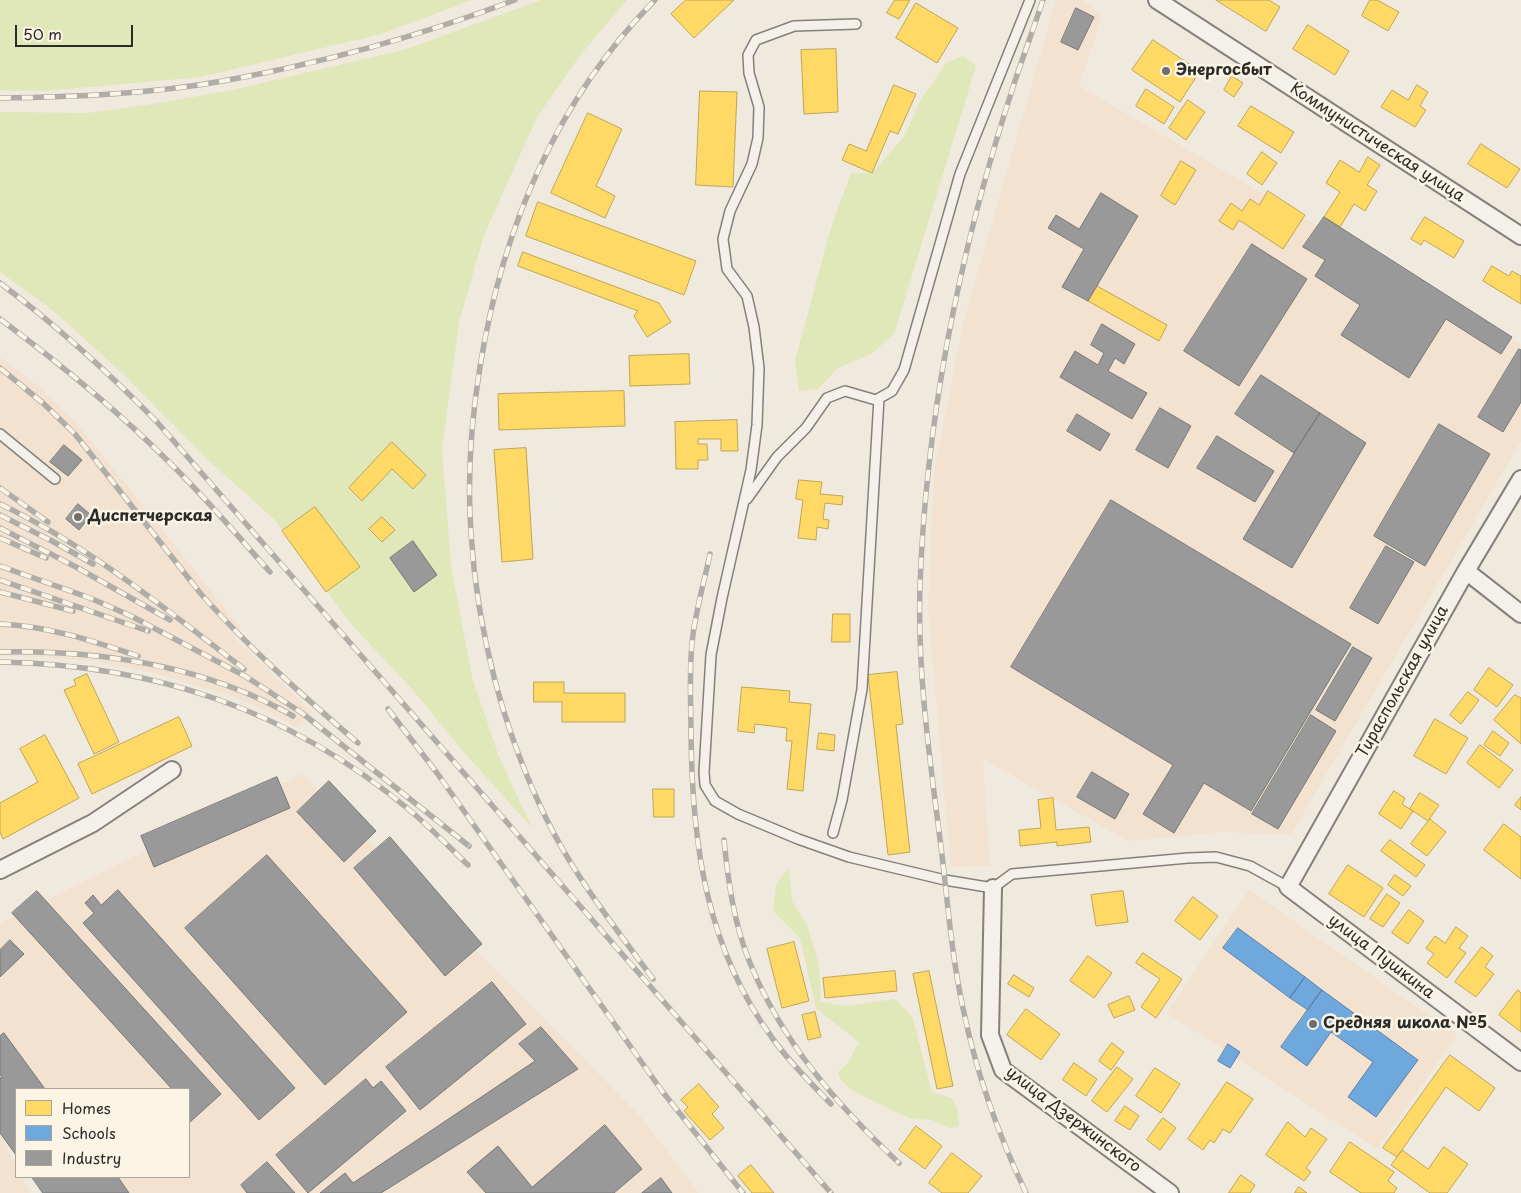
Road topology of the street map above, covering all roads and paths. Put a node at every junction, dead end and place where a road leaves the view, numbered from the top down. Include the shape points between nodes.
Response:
1 (1030, 0) edge
2 (1157, 0) edge
3 (856, 24) dead end
4 (1521, 236) edge
5 (879, 398) junction
6 (0, 434) edge
7 (55, 478) dead end
8 (1521, 479) edge
9 (744, 502) junction
10 (1466, 571) junction
11 (1521, 614) edge
12 (172, 770) dead end
13 (833, 833) dead end
14 (0, 870) edge
15 (1288, 887) junction
16 (993, 888) junction
17 (1521, 1062) edge
18 (1170, 1193) edge

1 - 5 lane via 960,174 904,370 892,391
2 - 4 street, Коммунистическая улица
3 - 9 lane via 794,26 756,40 748,55 749,73 759,107 758,138 752,164 730,211 723,239 727,269 747,296 751,310 759,368 757,425
5 - 9 lane via 876,400 845,391 827,398 806,428 776,457
5 - 13 lane via 862,689
6 - 7 lane
8 - 10 street, Тираспольская улица
9 - 16 lane via 711,655 704,772 709,793 715,801 738,814 849,857
10 - 11 street
10 - 15 street, Тираспольская улица
12 - 14 street via 92,823
15 - 16 lane via 1250,866 1216,857 1012,874
15 - 17 street, улица Пушкина
16 - 18 street, улица Дзержинского via 990,1035 1003,1070

